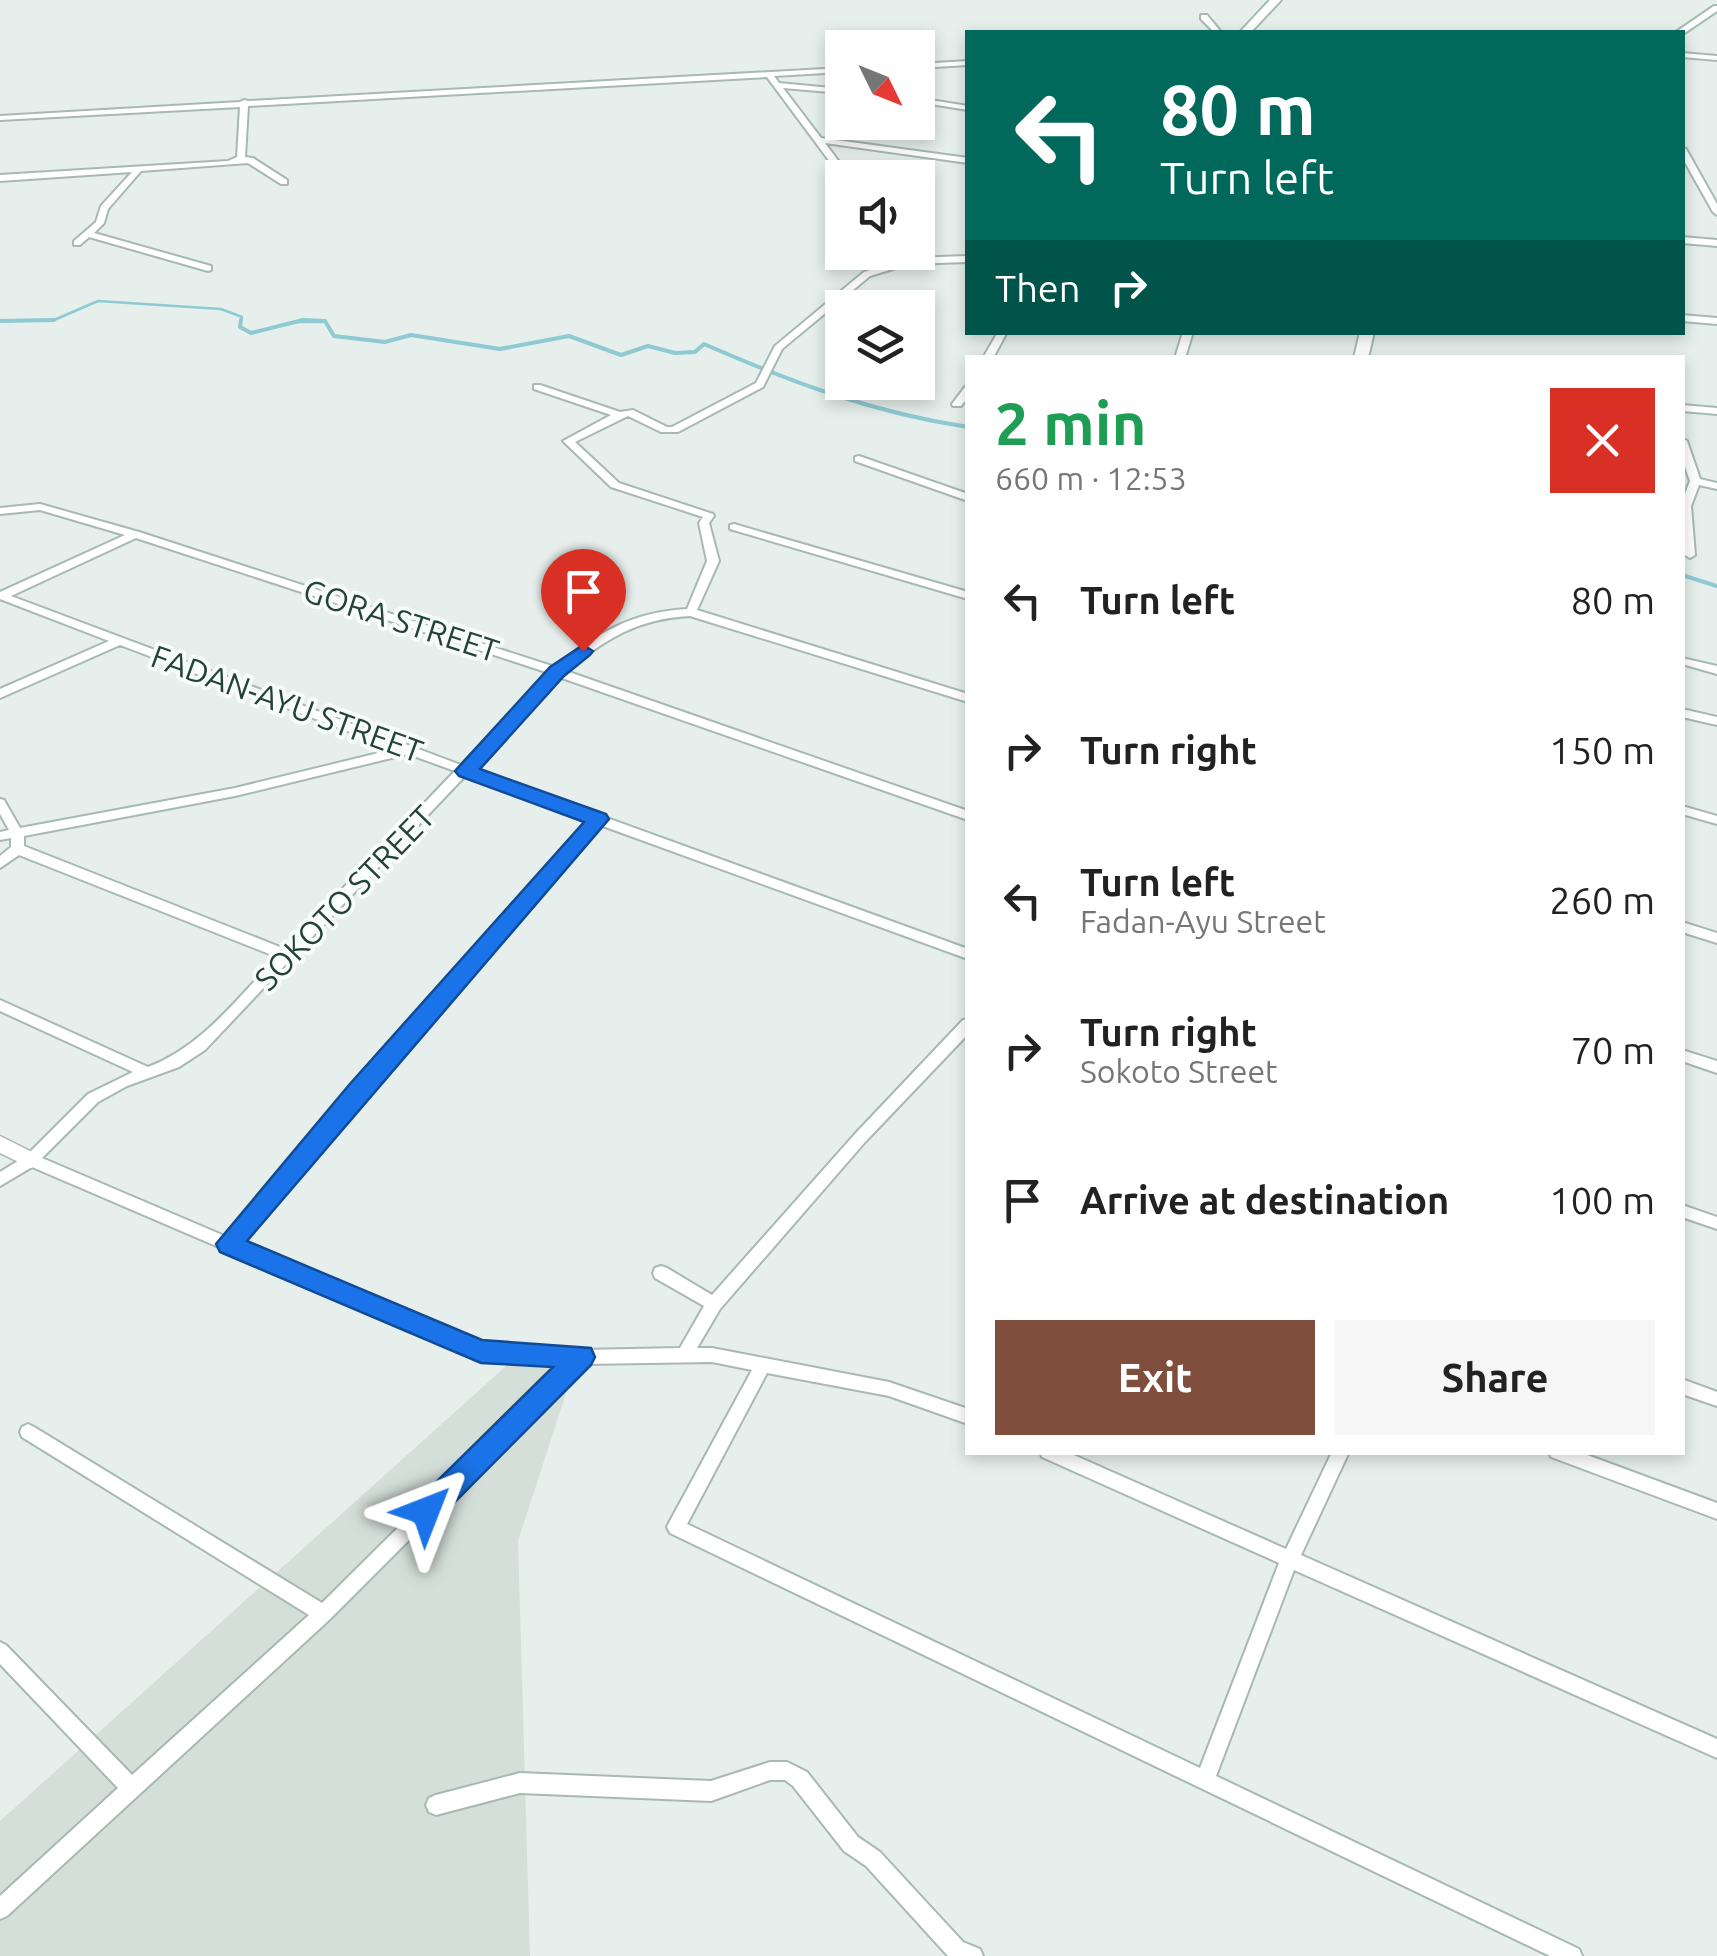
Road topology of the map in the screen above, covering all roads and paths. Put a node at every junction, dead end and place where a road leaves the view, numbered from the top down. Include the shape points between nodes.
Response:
1 (1276, 0) edge
2 (1717, 8) edge
3 (1712, 16) edge
4 (1204, 17) dead end
5 (1216, 30) edge
6 (1247, 30) edge
7 (1684, 30) edge
8 (1685, 56) edge
9 (1717, 58) edge
10 (965, 63) edge
11 (935, 65) edge
12 (825, 71) edge
13 (768, 73) junction
14 (776, 85) junction
15 (825, 89) edge
16 (244, 102) junction
17 (935, 103) edge
18 (965, 108) edge
19 (0, 118) edge
20 (819, 140) junction
21 (1685, 154) edge
22 (238, 160) junction
23 (834, 160) edge
24 (965, 161) edge
25 (137, 170) junction
26 (0, 178) edge
27 (284, 182) dead end
28 (1717, 212) edge
29 (90, 235) junction
30 (1685, 240) edge
31 (1717, 242) edge
32 (76, 243) dead end
33 (935, 257) edge
34 (965, 259) edge
35 (208, 268) dead end
36 (875, 270) edge
37 (1685, 318) edge
38 (1717, 320) edge
39 (537, 388) dead end
40 (965, 393) edge
41 (957, 404) dead end
42 (1685, 408) edge
43 (1717, 411) edge
44 (620, 414) junction
45 (1685, 450) edge
46 (860, 459) dead end
47 (1696, 481) junction
48 (1717, 486) edge
49 (965, 497) edge
50 (0, 499) edge
51 (1685, 504) edge
52 (6, 510) edge
53 (1685, 514) edge
54 (734, 527) dead end
55 (135, 534) junction
56 (1690, 555) dead end
57 (965, 595) edge
58 (1, 596) edge
59 (691, 612) junction
60 (118, 641) junction
61 (1685, 660) edge
62 (1717, 670) edge
63 (557, 672) junction
64 (0, 694) edge
65 (965, 697) edge
66 (1685, 714) edge
67 (1717, 722) edge
68 (412, 748) junction
69 (466, 771) junction
70 (0, 803) edge
71 (1685, 811) edge
72 (965, 815) edge
73 (598, 819) junction
74 (1717, 820) edge
75 (0, 836) edge
76 (17, 841) junction
77 (0, 863) edge
78 (1685, 928) edge
79 (1717, 938) edge
80 (965, 953) edge
81 (290, 956) junction
82 (0, 1005) edge
83 (965, 1027) edge
84 (1685, 1056) edge
85 (1717, 1067) edge
86 (146, 1072) junction
87 (0, 1144) edge
88 (31, 1160) junction
89 (0, 1180) edge
90 (1685, 1212) edge
91 (1717, 1223) edge
92 (229, 1244) junction
93 (661, 1273) dead end
94 (714, 1304) junction
95 (686, 1353) junction
96 (582, 1357) junction
97 (763, 1366) junction
98 (1685, 1387) edge
99 (1717, 1400) edge
100 (965, 1416) edge
101 (28, 1432) dead end
102 (1055, 1455) edge
103 (1339, 1455) edge
104 (1565, 1455) edge
105 (1717, 1511) edge
106 (1288, 1561) junction
107 (323, 1614) junction
108 (0, 1651) edge
109 (1717, 1749) edge
110 (1204, 1781) junction
111 (130, 1787) junction
112 (436, 1805) dead end
113 (0, 1909) edge
114 (957, 1954) edge
115 (1572, 1956) edge

1 - 6 main road
2 - 3 street
3 - 7 street
4 - 5 street
8 - 9 street
10 - 11 street
12 - 13 street
13 - 14 street
13 - 16 street
14 - 15 street
14 - 20 street
16 - 19 street
16 - 22 street
17 - 18 street
20 - 23 street
20 - 24 street
21 - 28 street
22 - 25 street
22 - 27 street via 250,160
25 - 26 street
25 - 29 street
29 - 32 street
29 - 35 street
30 - 31 street
33 - 34 street
36 - 44 street via 778,348 752,391 674,430
37 - 38 street
39 - 44 street
40 - 41 street
42 - 43 street
44 - 59 street via 568,441 614,485 708,516 712,561
45 - 47 street
46 - 49 street
47 - 48 street
47 - 51 street
50 - 52 street
52 - 55 street, GORA STREET via 40,507
53 - 56 street
54 - 57 street
55 - 58 street
55 - 63 street, GORA STREET
58 - 60 street, FADAN-AYU STREET
59 - 63 street, SOKOTO STREET via 658,613 609,630
59 - 65 street, SOKOTO STREET
60 - 64 street
60 - 68 street, FADAN-AYU STREET
61 - 62 street
63 - 69 street, SOKOTO STREET
63 - 72 street, GORA STREET
66 - 67 street
68 - 69 street, FADAN-AYU STREET
68 - 76 street
69 - 73 street, FADAN-AYU STREET
69 - 81 street, SOKOTO STREET
70 - 76 street
71 - 74 street
73 - 80 street, FADAN-AYU STREET
73 - 92 street
75 - 76 street
76 - 77 street
76 - 81 street
78 - 79 street
81 - 86 street, SOKOTO STREET via 200,1046
82 - 86 street
83 - 94 street
84 - 85 street
86 - 88 street, SOKOTO STREET via 93,1098
87 - 88 street
88 - 89 street, SOKOTO STREET
88 - 92 street
90 - 91 street
92 - 96 street via 481,1352
93 - 94 street
94 - 95 street
95 - 96 street
95 - 97 street
96 - 107 street
97 - 100 street via 889,1389
97 - 110 street via 676,1527
98 - 99 street
101 - 107 street
102 - 106 street
103 - 106 street
104 - 105 street
106 - 109 street
106 - 110 street
107 - 111 street
108 - 111 street
110 - 115 street
111 - 113 street
112 - 114 street via 520,1782 711,1791 787,1770

